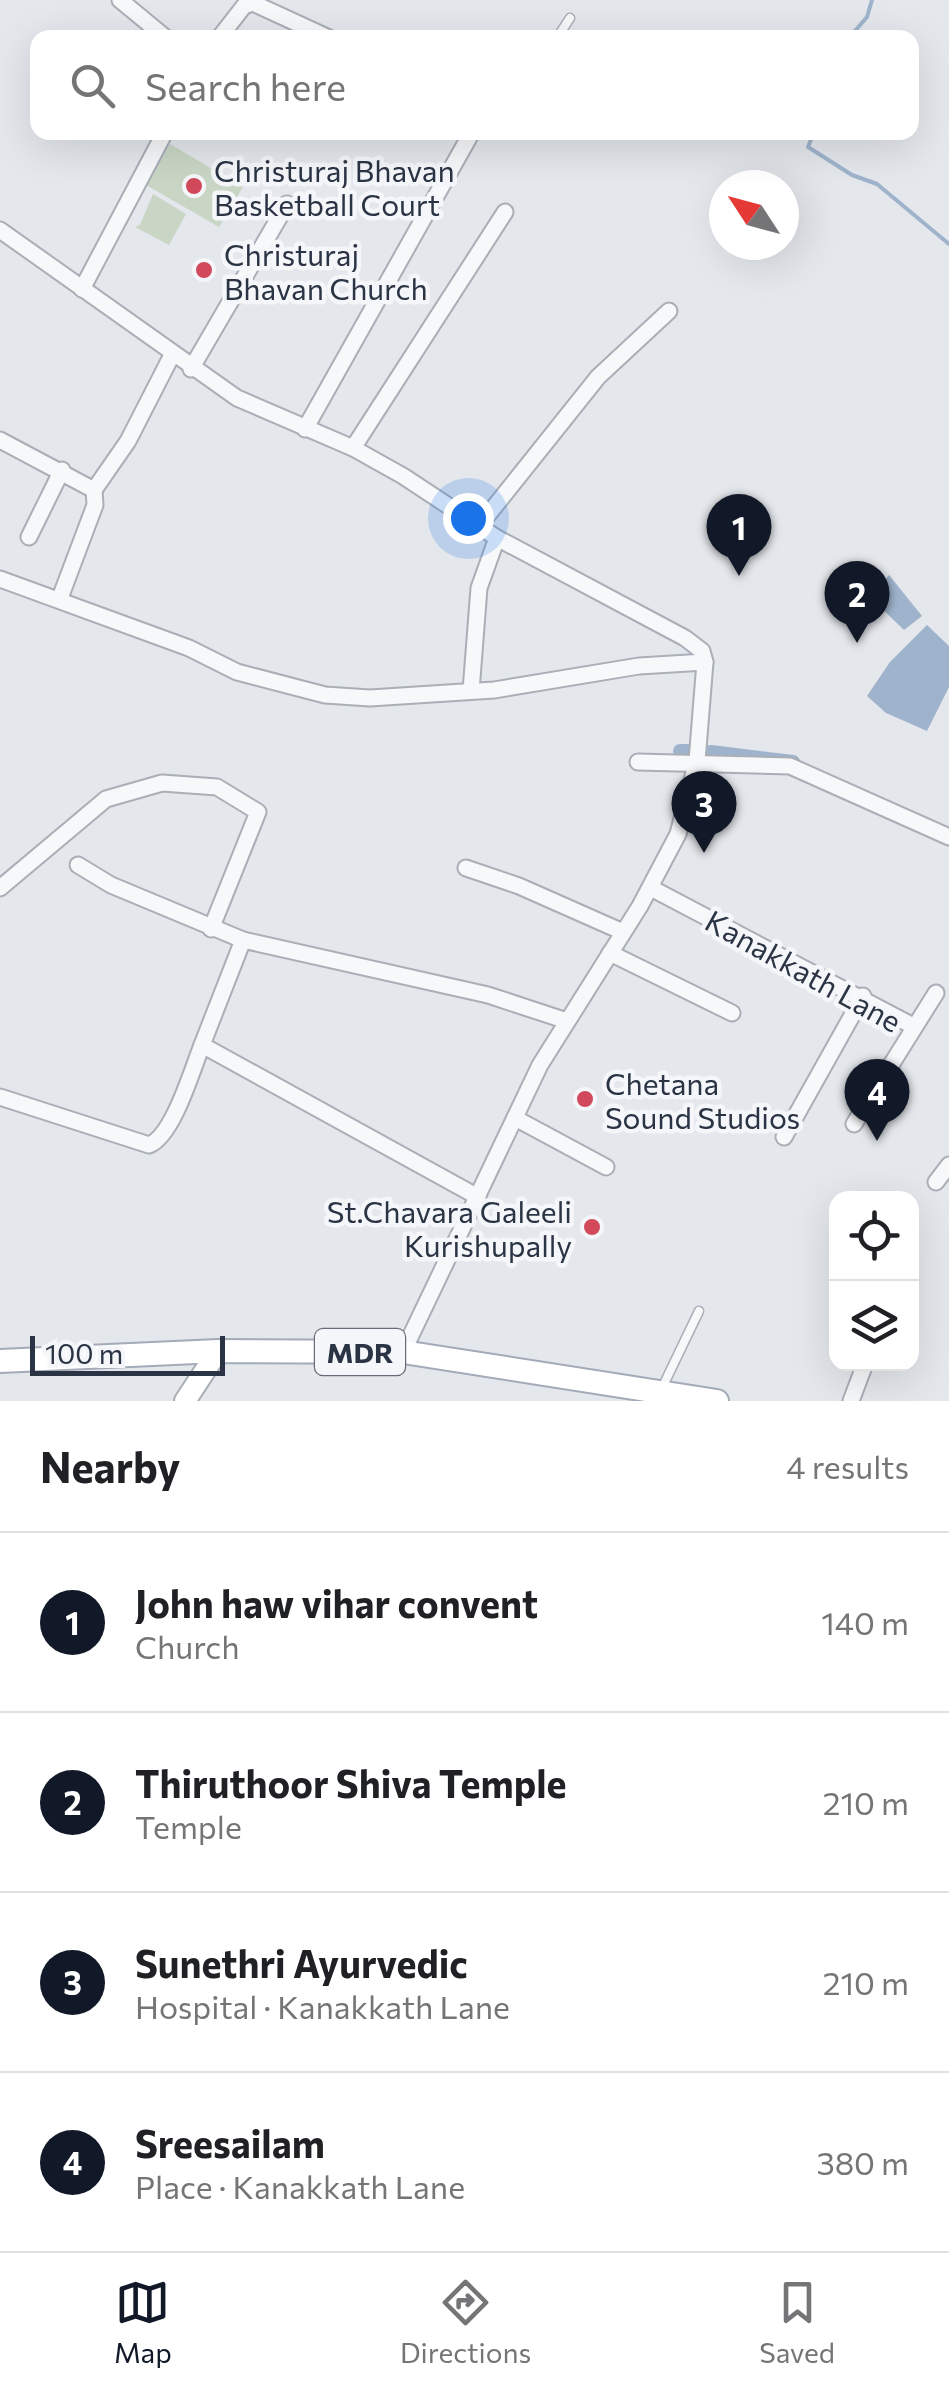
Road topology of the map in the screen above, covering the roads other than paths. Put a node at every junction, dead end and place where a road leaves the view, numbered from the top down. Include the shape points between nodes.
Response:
1 (120, 0) edge
2 (251, 2) edge
3 (570, 18) dead end
4 (156, 30) edge
5 (225, 30) edge
6 (312, 30) edge
7 (563, 30) edge
8 (160, 140) edge
9 (468, 140) edge
10 (287, 204) dead end
11 (505, 212) dead end
12 (0, 230) edge
13 (82, 289) junction
14 (669, 311) dead end
15 (172, 355) junction
16 (191, 369) junction
17 (305, 430) junction
18 (0, 440) edge
19 (354, 448) junction
20 (62, 470) junction
21 (94, 490) junction
22 (479, 526) junction
23 (30, 537) dead end
24 (497, 538) junction
25 (0, 579) edge
26 (60, 598) junction
27 (706, 662) junction
28 (471, 691) junction
29 (696, 761) junction
30 (638, 762) dead end
31 (949, 837) edge
32 (78, 865) dead end
33 (466, 868) dead end
34 (0, 888) edge
35 (650, 888) junction
36 (211, 930) junction
37 (623, 932) junction
38 (243, 940) junction
39 (610, 954) junction
40 (936, 993) dead end
41 (863, 996) junction
42 (732, 1013) dead end
43 (566, 1020) junction
44 (913, 1026) junction
45 (202, 1046) junction
46 (0, 1097) edge
47 (514, 1118) junction
48 (854, 1124) dead end
49 (784, 1137) dead end
50 (949, 1165) edge
51 (606, 1167) dead end
52 (936, 1182) dead end
53 (478, 1197) junction
54 (699, 1311) dead end
55 (218, 1351) junction
56 (404, 1352) junction
57 (0, 1361) edge
58 (863, 1371) edge
59 (660, 1392) junction
60 (185, 1401) edge
61 (718, 1401) edge
62 (851, 1401) edge

1 - 4 street
2 - 5 street
2 - 6 street
3 - 7 lane
8 - 13 street
9 - 17 street
10 - 16 street
11 - 19 street
12 - 13 street
13 - 15 street
14 - 22 street via 598,377
15 - 16 street
15 - 21 street
16 - 17 street
17 - 19 street
18 - 20 street
19 - 22 street
20 - 21 street
20 - 23 street
21 - 26 street via 95,505
22 - 24 street
24 - 27 street via 685,638
24 - 28 street via 478,588
25 - 26 street
26 - 28 street via 237,672 325,695
27 - 28 street
27 - 29 street
29 - 30 street
29 - 31 street via 801,770
29 - 35 street via 684,819
32 - 36 street
33 - 37 street
34 - 36 street via 106,799 162,783 217,787 258,812
35 - 37 street
35 - 41 street, Kanakkath Lane
36 - 38 street
37 - 39 street
38 - 43 street via 488,995
38 - 45 street
39 - 42 street
39 - 43 street
40 - 44 street
41 - 44 street, Kanakkath Lane
41 - 49 street
43 - 47 street
44 - 48 street, Kanakkath Lane
45 - 46 street via 168,1125 149,1145
45 - 53 street
47 - 51 street
47 - 53 street
50 - 52 street
53 - 56 street
54 - 59 lane
55 - 56 main road, MDR
55 - 57 main road, MDR
55 - 60 main road
56 - 59 main road, MDR
58 - 62 street
59 - 61 main road, MDR

